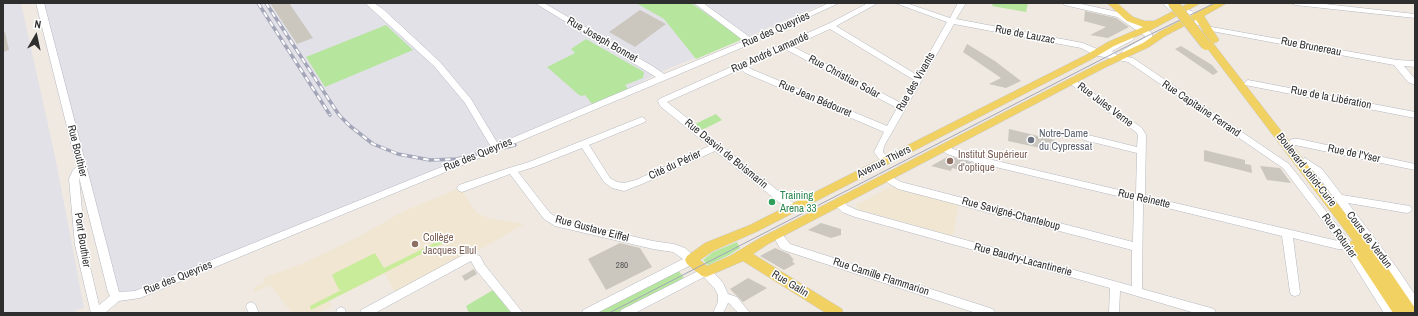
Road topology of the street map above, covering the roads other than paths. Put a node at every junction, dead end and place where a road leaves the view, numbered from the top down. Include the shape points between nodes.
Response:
1 (40, 3) edge
2 (384, 3) edge
3 (539, 3) edge
4 (698, 3) edge
5 (835, 3) edge
6 (874, 3) edge
7 (899, 3) edge
8 (962, 3) edge
9 (1068, 3) edge
10 (1112, 3) edge
11 (1166, 3) edge
12 (1173, 3) edge
13 (1196, 3) edge
14 (1222, 3) edge
15 (1295, 3) edge
16 (372, 5) edge
17 (1179, 7) edge
18 (1197, 16) junction
19 (1415, 16) edge
20 (1126, 18) junction
21 (952, 21) junction
22 (1154, 24) junction
23 (830, 26) junction
24 (1204, 29) junction
25 (1140, 31) junction
26 (750, 41) junction
27 (1206, 45) junction
28 (786, 46) junction
29 (1097, 53) junction
30 (1116, 57) junction
31 (1398, 63) junction
32 (1415, 64) edge
33 (743, 66) junction
34 (663, 78) junction
35 (918, 79) junction
36 (1072, 81) junction
37 (1415, 82) edge
38 (1248, 83) junction
39 (665, 99) joint
40 (902, 107) junction
41 (1415, 115) edge
42 (642, 120) dead end
43 (888, 130) junction
44 (1084, 137) dead end
45 (1284, 140) junction
46 (584, 144) junction
47 (717, 146) junction
48 (496, 148) junction
49 (944, 148) junction
50 (1141, 151) junction
51 (885, 161) junction
52 (1305, 161) junction
53 (1283, 163) joint
54 (1415, 167) edge
55 (82, 170) junction
56 (512, 170) junction
57 (887, 177) junction
58 (462, 188) dead end
59 (1139, 198) junction
60 (1339, 198) junction
61 (838, 202) junction
62 (793, 208) junction
63 (1407, 209) dead end
64 (1345, 220) junction
65 (1287, 233) junction
66 (777, 234) junction
67 (734, 237) junction
68 (1346, 245) junction
69 (1138, 247) junction
70 (744, 251) junction
71 (698, 265) junction
72 (1114, 285) junction
73 (1138, 291) junction
74 (1295, 292) dead end
75 (117, 297) junction
76 (724, 298) junction
77 (1415, 304) edge
78 (97, 313) edge
79 (365, 313) edge
80 (518, 313) edge
81 (587, 313) edge
82 (625, 313) edge
83 (718, 313) edge
84 (745, 313) edge
85 (837, 313) edge
86 (990, 313) edge
87 (1114, 313) edge
88 (1211, 313) edge
89 (1390, 313) edge
90 (1400, 313) edge
91 (1411, 313) edge

1 - 55 street, Rue Bouthier
2 - 16 street
3 - 34 street, Rue Joseph Bonnet
4 - 26 street
5 - 26 street, Rue des Queyries
6 - 23 street, Rue André Lamandé
7 - 21 street
8 - 21 street, Rue des Vivants
9 - 20 street
10 - 20 main road
11 - 17 street via 1171,8
12 - 27 main road, bridge
13 - 17 main road, Avenue Thiers
14 - 18 main road, Avenue Thiers
15 - 19 street
16 - 48 street via 437,64 468,101
17 - 18 street
17 - 22 main road, Avenue Thiers
17 - 24 main road
18 - 24 main road
18 - 30 main road, Avenue Thiers via 1146,45
20 - 22 main road via 1144,24
20 - 25 street
21 - 29 street, Rue de Lauzac via 1083,46
21 - 35 street, Rue des Vivants
22 - 25 main road, Avenue Thiers
23 - 28 street, Rue André Lamandé
23 - 35 street
24 - 27 main road, bridge
24 - 31 street, Rue Brunereau
24 - 38 main road
24 - 45 main road, Boulevard Joliot-Curie via 1211,44
25 - 29 main road, Avenue Thiers
25 - 30 street via 1109,49 1108,52
25 - 30 street via 1149,35 1148,39
26 - 34 street, Rue des Queyries
27 - 45 main road, Boulevard Joliot-Curie
28 - 33 street, Rue André Lamandé
28 - 40 street, Rue Christian Solar
29 - 30 street, Rue de Lauzac
29 - 51 main road, Avenue Thiers
30 - 36 main road, Avenue Thiers
30 - 53 street, Rue Capitaine Ferrand via 1130,60
31 - 32 street, Rue Brunereau
31 - 37 street
33 - 39 street, Rue André Lamandé
33 - 43 street, Rue Jean Bédouret via 748,71
34 - 48 street, Rue des Queyries
35 - 40 street, Rue des Vivants
36 - 49 main road, Avenue Thiers
36 - 50 street, Rue Jules Verne via 1139,130 1142,135
38 - 41 street, Rue de la Libération
38 - 45 main road
39 - 47 street, Rue Dasvin de Boismarin via 662,101 663,104
40 - 43 street, Rue des Vivants
42 - 46 street
43 - 51 street, Rue des Vivants via 878,152
44 - 50 street
45 - 52 main road
45 - 54 street, Rue de l'Yser
45 - 64 main road, Boulevard Joliot-Curie
45 - 90 main road, Boulevard Joliot-Curie
46 - 47 street, Cité du Périer via 607,180 621,186 634,184
46 - 56 street
47 - 62 street, Rue Dasvin de Boismarin
48 - 75 street, Rue des Queyries via 136,295
49 - 57 main road, Avenue Thiers
49 - 59 street, Rue Reinette via 962,156
50 - 59 street, Rue Jules Verne
51 - 62 main road, Avenue Thiers
52 - 60 street, Cours de Verdun via 1319,171
52 - 64 main road
53 - 68 street, Rue Roturier
55 - 75 street, Rue Bouthier via 113,292
55 - 78 street, Pont Bouthier via 74,175 80,245
56 - 58 street
56 - 71 street, Rue Gustave Eiffel via 547,216 558,223 674,248
57 - 61 main road, Avenue Thiers
57 - 69 street, Rue Savigné-Chanteloup via 898,185
59 - 65 street, Rue Reinette
59 - 69 street, Rue Jules Verne
60 - 63 street
60 - 77 street, Cours de Verdun
61 - 66 main road, Avenue Thiers
61 - 72 street, Rue Baudry-Lacantinerie via 845,209 855,213
62 - 67 main road, Avenue Thiers
64 - 91 main road, Boulevard Joliot-Curie
65 - 68 street, Rue Reinette
65 - 74 street
66 - 70 main road, Avenue Thiers
66 - 86 street, Rue Camille Flammarion via 787,247
67 - 70 main road, Rue Galin via 744,241
67 - 71 main road, Avenue Thiers via 709,247
68 - 89 street, Rue Roturier
69 - 73 street, Rue Jules Verne
70 - 71 main road, Avenue Thiers via 719,267
70 - 85 main road, Rue Galin via 752,261
71 - 76 street, Rue Gustave Eiffel via 719,286
71 - 81 street, Avenue Thiers
71 - 82 street, Avenue Thiers
72 - 73 street, Rue Baudry-Lacantinerie
72 - 87 street
73 - 88 street, Rue Baudry-Lacantinerie
75 - 78 street
76 - 83 street
76 - 84 street via 733,300
79 - 80 street via 472,257

